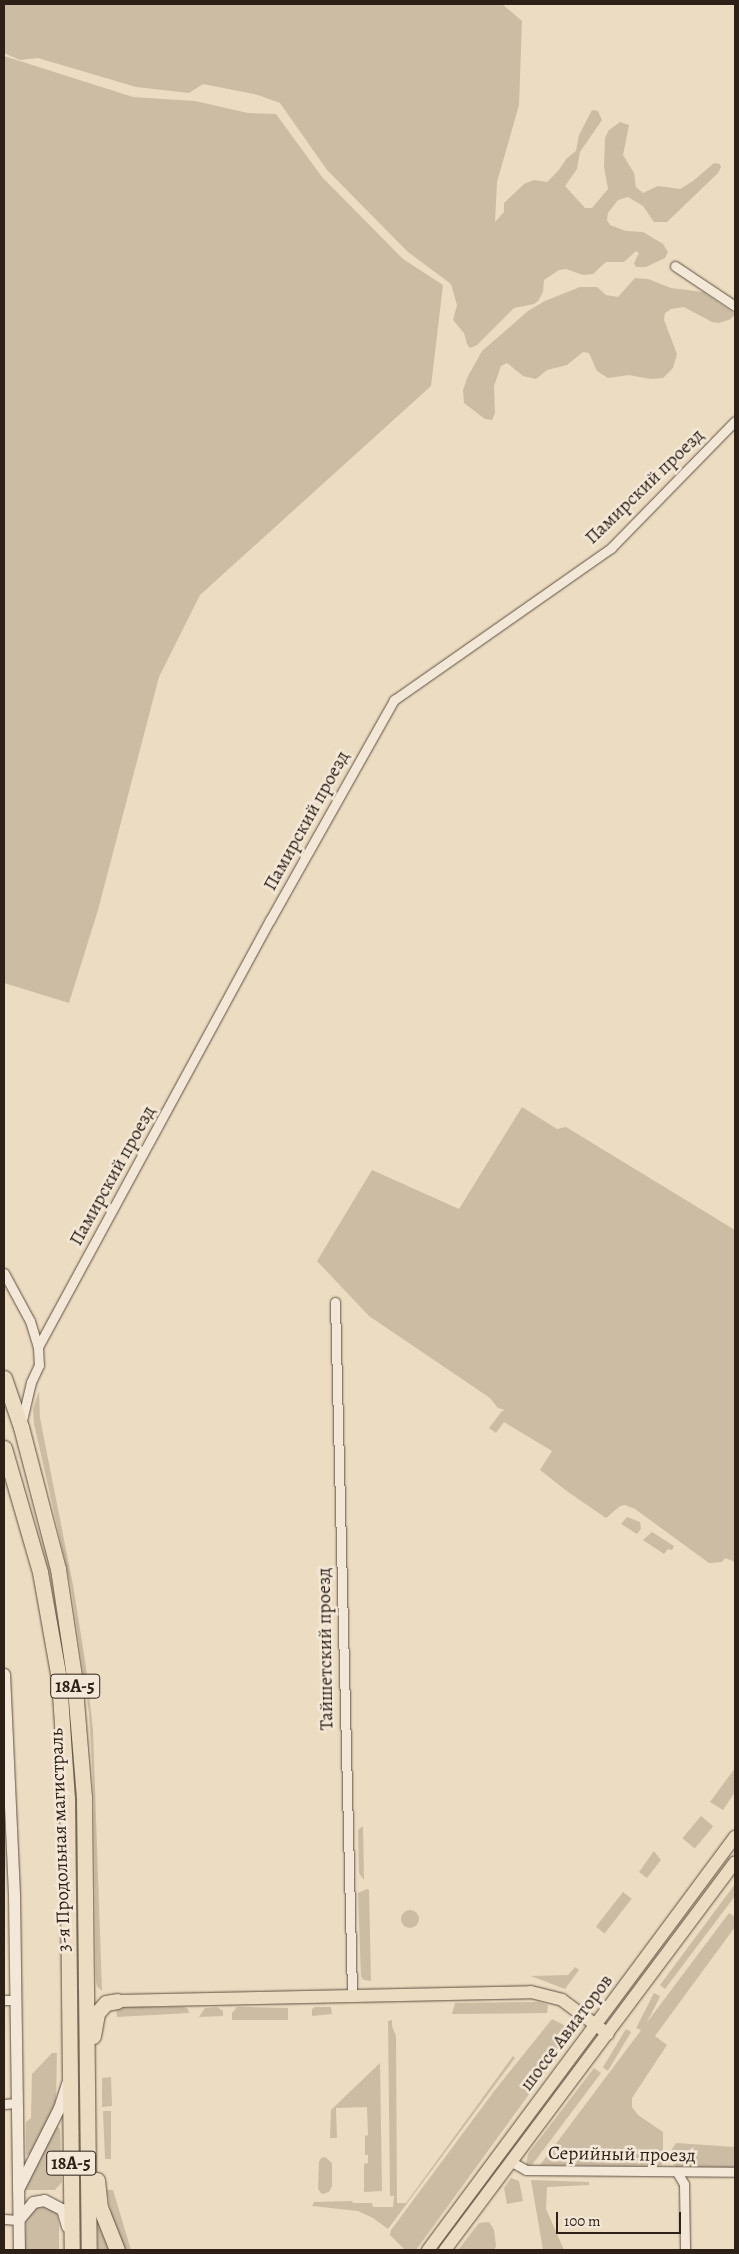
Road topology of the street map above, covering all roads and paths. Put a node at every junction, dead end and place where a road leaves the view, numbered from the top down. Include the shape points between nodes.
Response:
1 (675, 266) dead end
2 (735, 306) edge
3 (735, 421) edge
4 (4, 1273) edge
5 (335, 1302) dead end
6 (38, 1347) junction
7 (4, 1378) edge
8 (21, 1427) junction
9 (4, 1448) edge
10 (4, 1674) edge
11 (7, 1793) edge
12 (735, 1837) edge
13 (735, 1863) edge
14 (9, 1895) edge
15 (85, 1954) junction
16 (352, 1995) junction
17 (9, 2000) edge
18 (117, 2001) junction
19 (596, 2024) junction
20 (608, 2034) junction
21 (69, 2076) junction
22 (87, 2093) junction
23 (16, 2103) junction
24 (4, 2104) edge
25 (510, 2161) junction
26 (677, 2172) junction
27 (735, 2172) edge
28 (18, 2190) junction
29 (4, 2219) edge
30 (18, 2220) junction
31 (19, 2250) edge
32 (70, 2250) edge
33 (89, 2250) edge
34 (117, 2250) edge
35 (428, 2250) edge
36 (445, 2250) edge
37 (685, 2250) edge

1 - 2 street
3 - 6 street, Памирский проезд via 610,548 394,700 270,920
4 - 6 street via 30,1321
5 - 16 street, Тайшетский проезд
6 - 8 street via 39,1365 31,1382
7 - 8 highway, 3-я Продольная магистраль / 18А-5
8 - 15 highway, 3-я Продольная магистраль / 18А-5 via 58,1568 74,1676 84,1797
9 - 21 highway, 3-я Продольная магистраль / 18А-5 via 40,1572 59,1679 67,1798
10 - 11 street
11 - 14 street
12 - 19 main road, шоссе Авиаторов
13 - 20 main road, шоссе Авиаторов
14 - 17 street
15 - 18 highway via 88,1978 95,1994
15 - 22 highway, 3-я Продольная магистраль / 18А-5
16 - 18 main road
16 - 19 main road via 531,1992 562,2000
17 - 23 street
18 - 22 highway via 106,2004 97,2013
19 - 20 main road
19 - 35 main road, шоссе Авиаторов
20 - 25 main road, шоссе Авиаторов
21 - 28 street via 60,2108
21 - 32 highway, 3-я Продольная магистраль / 18А-5
22 - 33 highway, 3-я Продольная магистраль / 18А-5
22 - 34 highway via 95,2126 99,2201
23 - 24 street
23 - 28 street
25 - 26 street, Серийный проезд via 526,2170
25 - 36 main road, шоссе Авиаторов
26 - 27 street, Серийный проезд
26 - 37 street via 684,2184
28 - 30 street
29 - 30 street
30 - 31 street
30 - 32 street via 33,2202 44,2200 57,2204 65,2214

